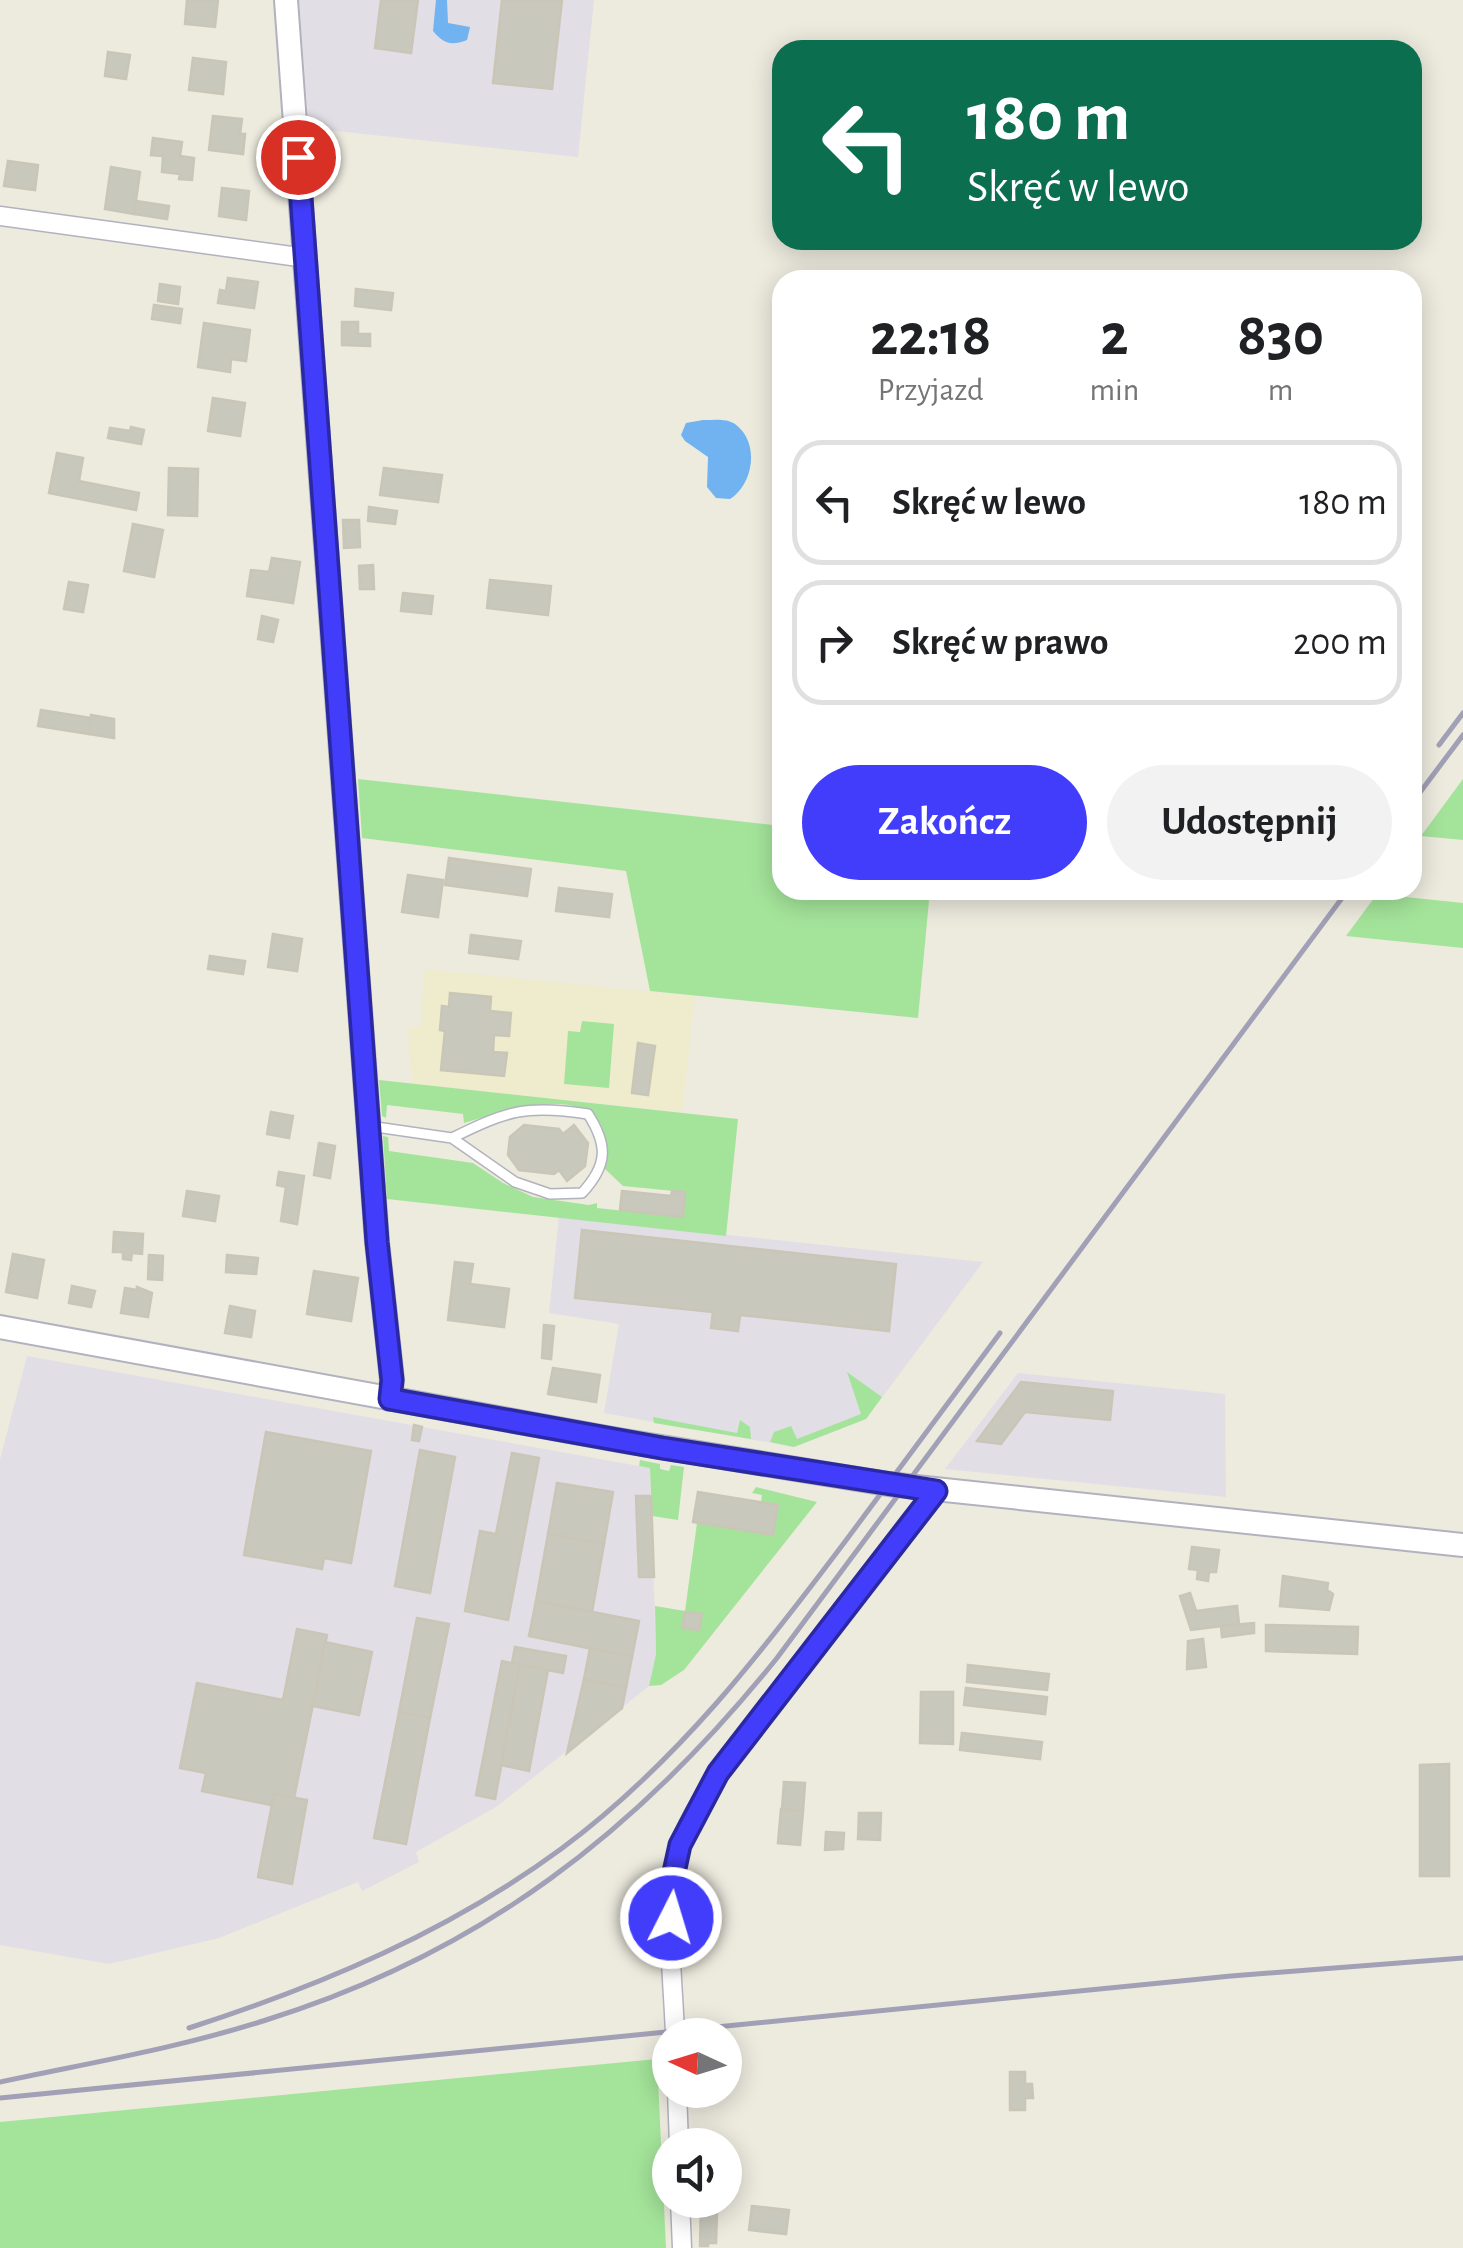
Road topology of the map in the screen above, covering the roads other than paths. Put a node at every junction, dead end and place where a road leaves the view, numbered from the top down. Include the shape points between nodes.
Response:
1 (286, 0) edge
2 (0, 216) edge
3 (306, 258) junction
4 (369, 1126) junction
5 (452, 1138) junction
6 (0, 1328) edge
7 (390, 1399) junction
8 (936, 1491) junction
9 (1463, 1545) edge
10 (674, 2018) edge
11 (681, 2218) edge
12 (682, 2248) edge

1 - 3 street
2 - 3 street
3 - 4 street
4 - 5 lane
4 - 7 street
5 - 5 lane via 527,1108 588,1114 602,1137 598,1175 582,1193 550,1194 515,1182
6 - 7 street
7 - 8 street
8 - 9 street
8 - 10 street via 718,1773 694,1814 673,1877
11 - 12 street

